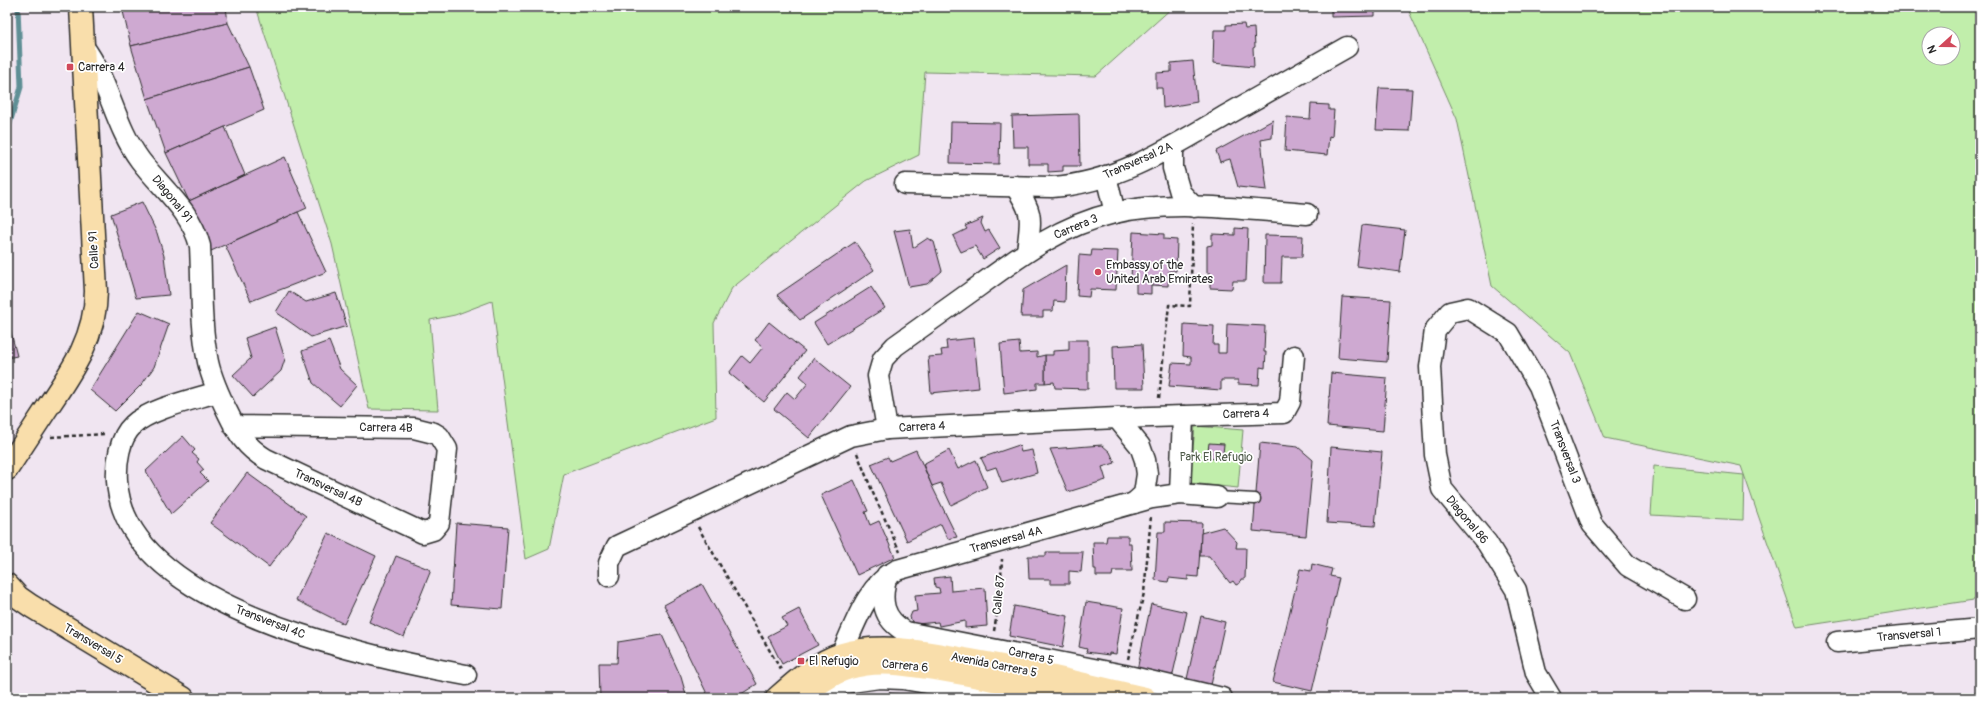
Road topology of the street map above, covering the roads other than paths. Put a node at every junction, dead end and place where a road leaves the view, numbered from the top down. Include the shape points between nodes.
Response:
1 (81, 7) edge
2 (83, 46) junction
3 (1347, 47) dead end
4 (1173, 146) junction
5 (1106, 176) junction
6 (905, 184) dead end
7 (1015, 186) junction
8 (1194, 207) junction
9 (1115, 213) junction
10 (1307, 214) dead end
11 (1027, 251) junction
12 (1450, 312) joint
13 (1294, 356) dead end
14 (218, 392) junction
15 (1183, 416) junction
16 (1117, 418) junction
17 (234, 426) junction
18 (887, 429) junction
19 (7, 469) edge
20 (1180, 494) junction
21 (1216, 497) joint
22 (1255, 499) dead end
23 (1143, 501) junction
24 (433, 530) joint
25 (887, 575) junction
26 (609, 576) dead end
27 (7, 586) edge
28 (1685, 599) dead end
29 (1980, 629) edge
30 (1837, 642) dead end
31 (841, 655) junction
32 (466, 675) dead end
33 (184, 698) edge
34 (777, 698) edge
35 (799, 698) edge
36 (818, 698) edge
37 (1021, 698) edge
38 (1064, 698) edge
39 (1145, 698) edge
40 (1222, 698) edge
41 (1551, 698) edge

1 - 2 main road, Calle 91
2 - 14 street, Diagonal 91 via 98,67 130,145 191,220 196,232 200,246 208,362
2 - 19 main road, Calle 91 via 96,303 88,337 79,359
3 - 4 street, Transversal 2A
4 - 5 street, Transversal 2A
4 - 8 street via 1173,168 1180,192
5 - 7 street, Transversal 2A via 1072,186
5 - 9 street
6 - 7 street, Transversal 2A
7 - 11 street via 1027,204 1031,218
8 - 9 street, Carrera 3 via 1154,208
8 - 10 street, Carrera 3
9 - 11 street, Carrera 3 via 1087,221
11 - 18 street, Carrera 3 via 895,346 883,359 878,376
12 - 28 street, Transversal 3 via 1468,308 1508,333 1539,386 1592,524 1628,566
12 - 41 street, Diagonal 86 via 1435,330 1430,367 1435,454 1442,489 1487,543 1516,590 1536,673
13 - 15 street, Carrera 4 via 1290,402 1284,413
14 - 17 street, Diagonal 91
14 - 32 street, Transversal 4C via 145,417 133,424 126,434 118,459 118,497 124,516 149,551 181,578 233,608 283,628 358,653
15 - 16 street, Carrera 4
15 - 20 street
16 - 18 street, Carrera 4
16 - 23 street via 1132,434 1145,460 1147,474
17 - 24 street, Transversal 4B via 252,451 266,459 423,533
17 - 24 street, Carrera 4B via 414,428 434,433 447,449 439,522
18 - 26 street, Carrera 4 via 851,436 617,546 609,563
20 - 21 street, Transversal 4A
20 - 23 street, Transversal 4A
21 - 22 lane
23 - 25 street, Transversal 4A via 908,566
25 - 31 street, Transversal 4A via 864,603
25 - 40 street, Carrera 5 via 884,586 887,616 895,626 906,632 1124,675
27 - 33 main road, Transversal 5 via 31,606
29 - 30 street, Transversal 1
31 - 34 main road, Avenida Carrera 5 via 815,668
31 - 39 main road, Avenida Carrera 5 via 892,648 922,652 1000,665
35 - 38 main road, Carrera 6 via 835,674 864,664 910,665 972,675
36 - 37 main road via 844,682 879,677 903,678

